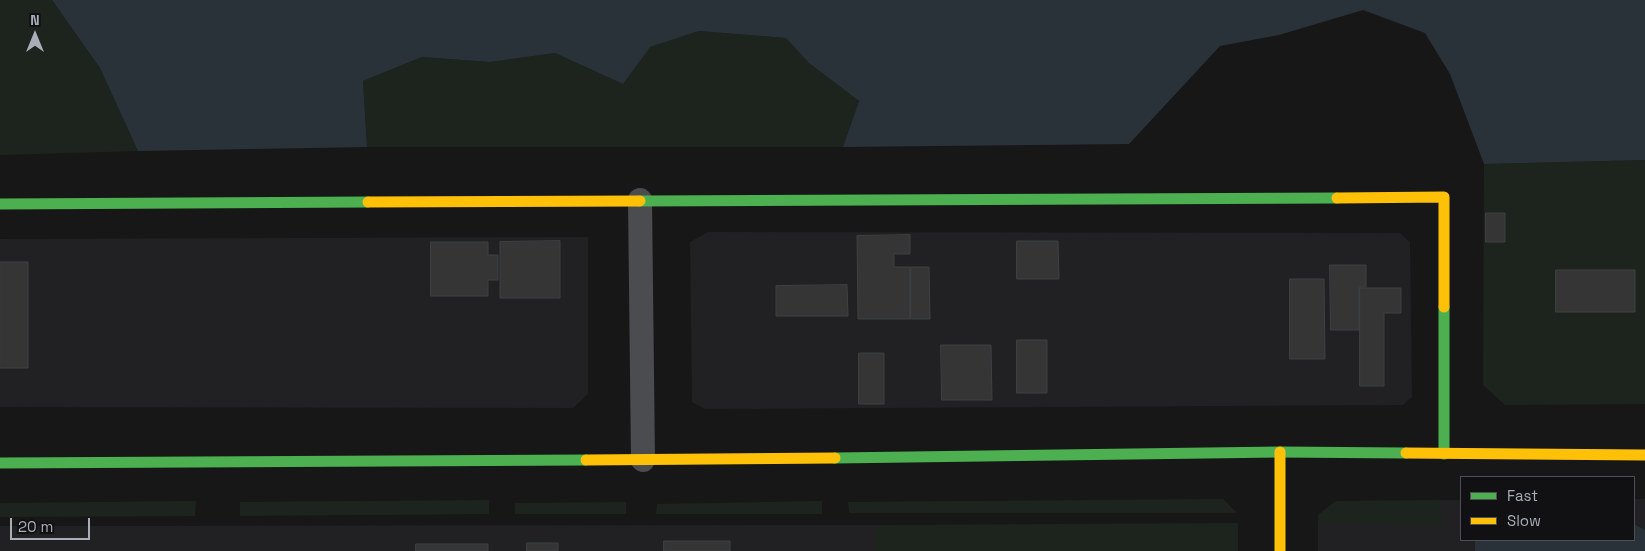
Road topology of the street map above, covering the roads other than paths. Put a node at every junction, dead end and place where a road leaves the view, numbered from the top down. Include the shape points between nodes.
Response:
1 (640, 200) junction
2 (0, 204) edge
3 (1280, 452) junction
4 (1444, 454) junction
5 (1645, 455) edge
6 (643, 460) junction
7 (0, 463) edge
8 (1280, 551) edge

1 - 2 street
1 - 4 street via 1444,197
1 - 6 street
3 - 4 street
3 - 6 street
3 - 8 street
4 - 5 street
6 - 7 street

